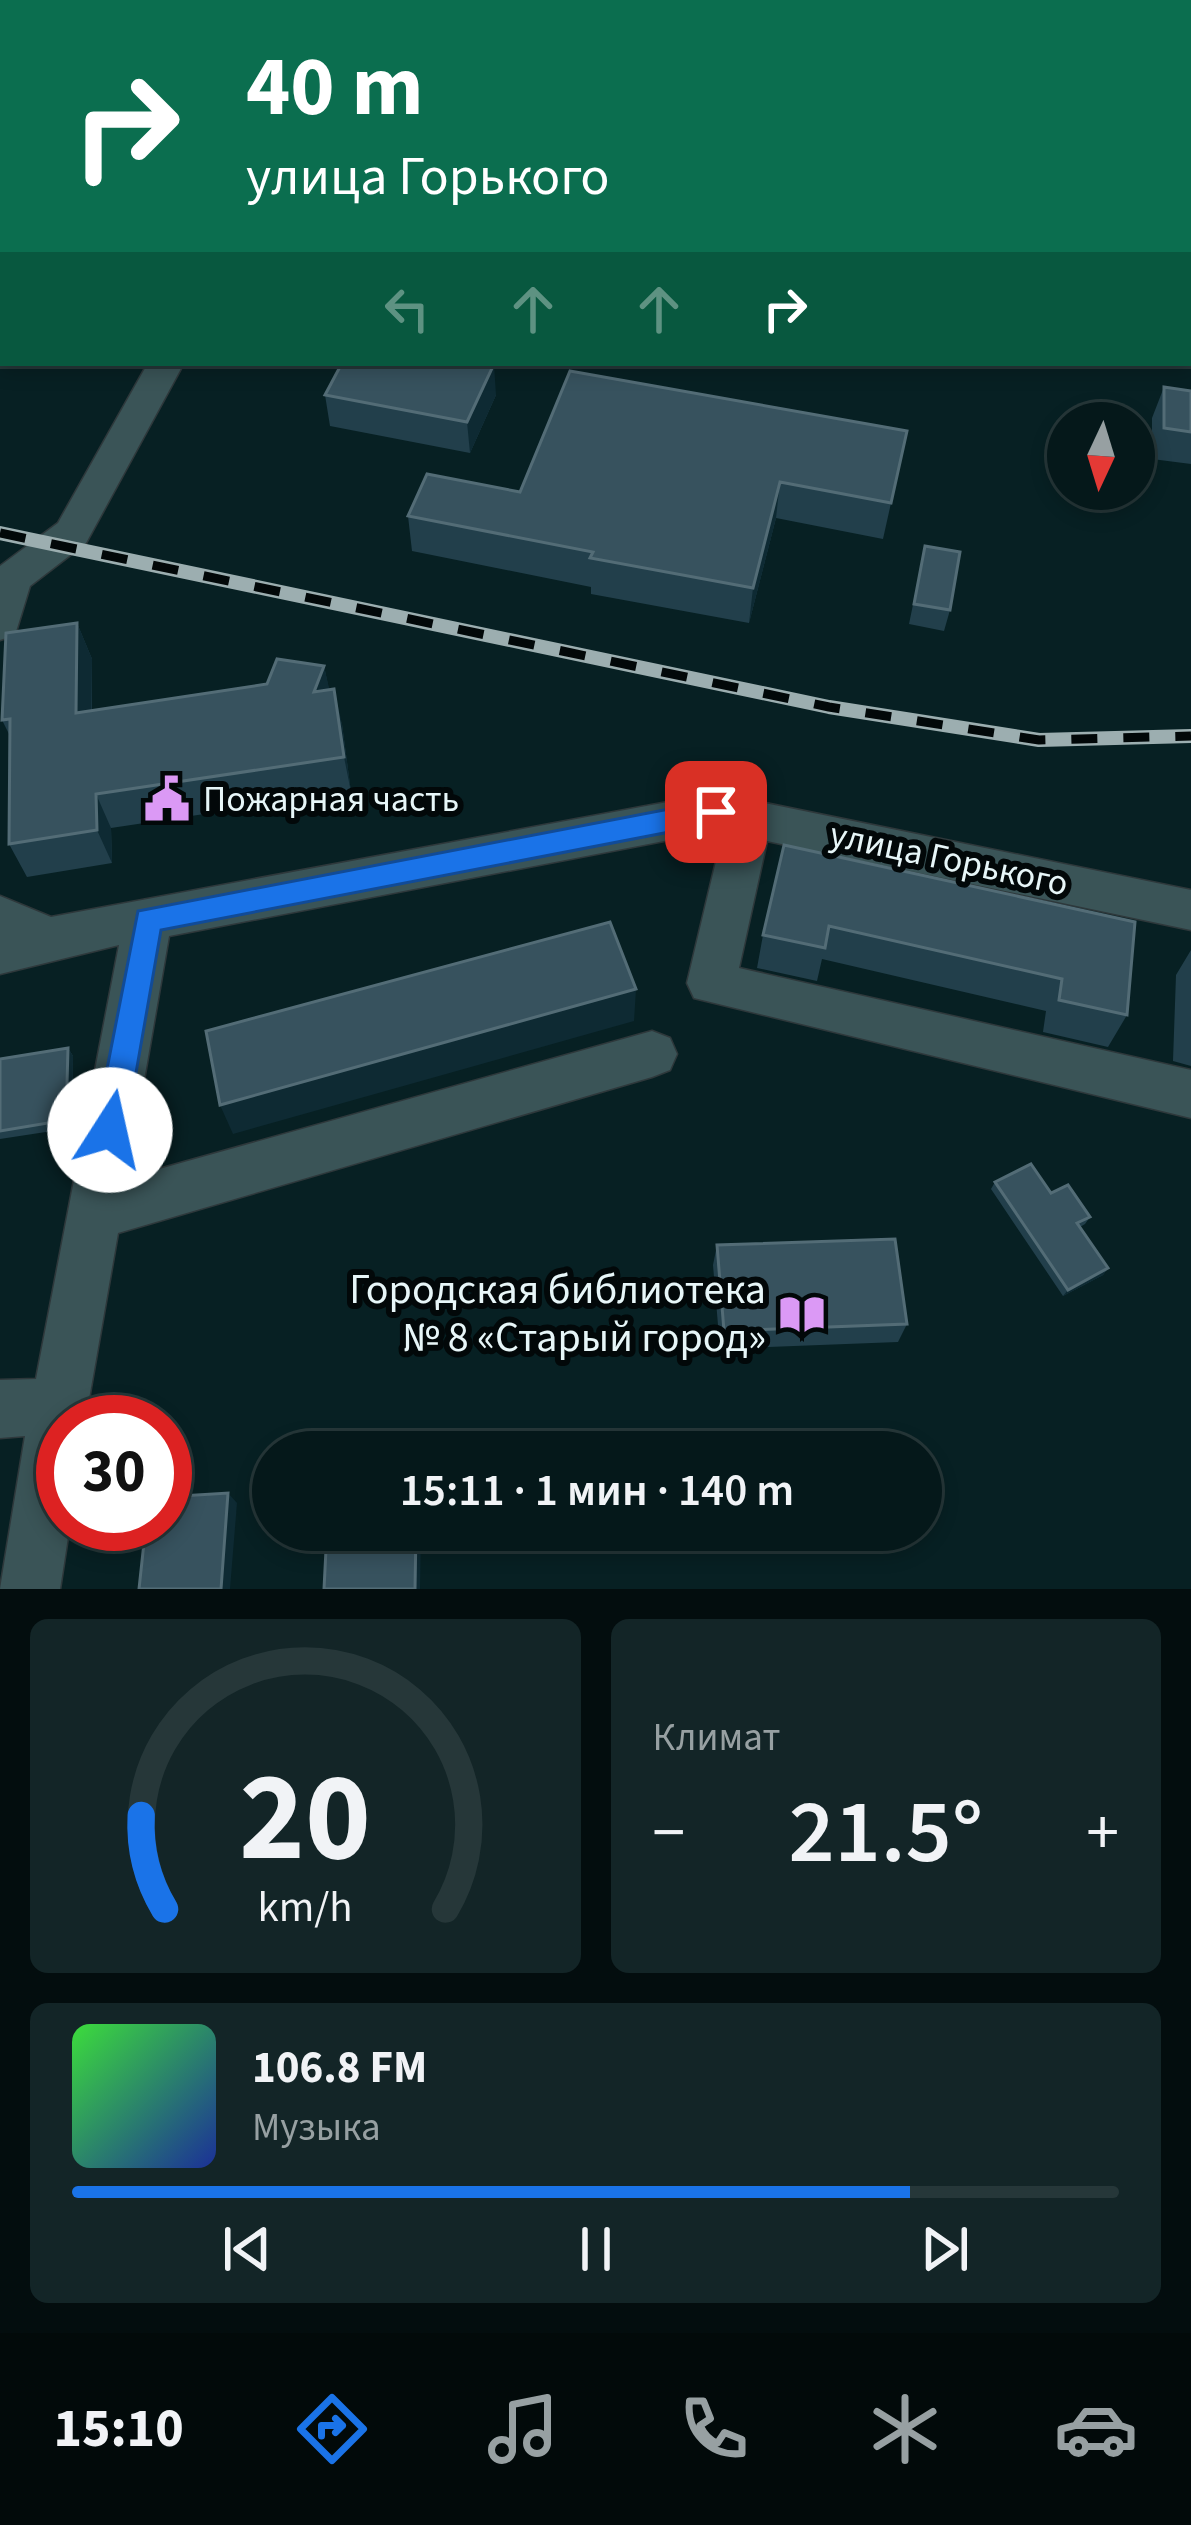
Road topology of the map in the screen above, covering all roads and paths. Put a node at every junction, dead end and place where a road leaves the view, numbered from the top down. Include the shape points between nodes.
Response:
1 (164, 366) edge
2 (6, 580) edge
3 (0, 624) edge
4 (749, 818) junction
5 (1191, 910) edge
6 (0, 916) edge
7 (148, 920) junction
8 (49, 938) junction
9 (0, 953) edge
10 (652, 1054) dead end
11 (1191, 1094) edge
12 (95, 1213) junction
13 (61, 1395) edge
14 (36, 1407) edge
15 (0, 1408) edge
16 (36, 1551) edge
17 (30, 1589) edge

1 - 2 street via 72,532
2 - 3 street
4 - 5 street, улица Горького
4 - 7 street, улица Горького via 716,812
4 - 11 street via 711,983
6 - 8 street
7 - 8 street, улица Горького
7 - 12 street
8 - 9 street, улица Горького
10 - 12 street
12 - 13 street
14 - 15 street
16 - 17 street

